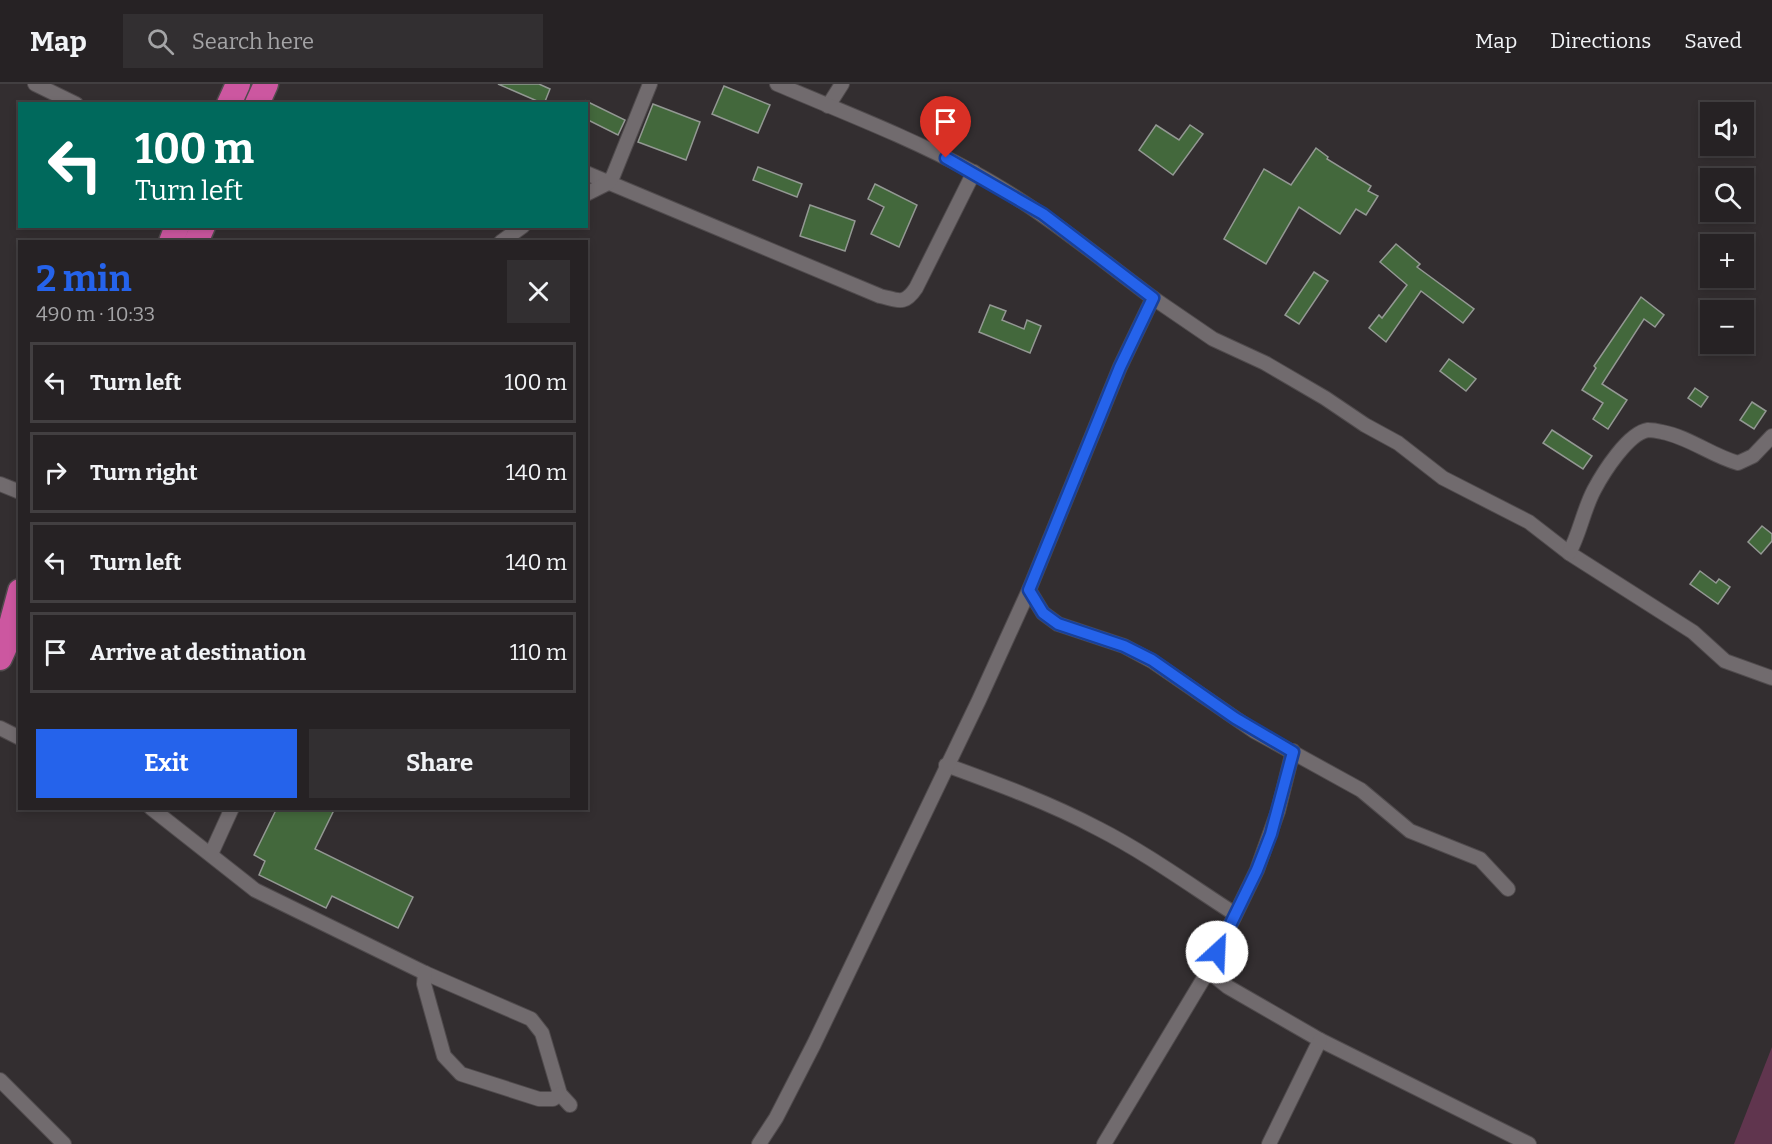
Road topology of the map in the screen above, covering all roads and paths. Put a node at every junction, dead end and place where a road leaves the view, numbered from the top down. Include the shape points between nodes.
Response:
1 (35, 84) edge
2 (238, 84) edge
3 (266, 84) edge
4 (650, 84) edge
5 (777, 84) edge
6 (842, 84) edge
7 (72, 102) edge
8 (230, 102) edge
9 (258, 102) edge
10 (828, 106) junction
11 (974, 172) junction
12 (588, 174) edge
13 (608, 183) junction
14 (588, 193) edge
15 (520, 228) edge
16 (504, 240) edge
17 (1153, 298) junction
18 (1772, 436) edge
19 (0, 484) edge
20 (18, 491) edge
21 (1569, 554) junction
22 (1029, 590) junction
23 (16, 617) edge
24 (0, 658) edge
25 (1772, 678) edge
26 (0, 728) edge
27 (18, 737) edge
28 (1293, 752) junction
29 (946, 765) junction
30 (154, 810) edge
31 (231, 810) edge
32 (211, 854) junction
33 (1508, 889) dead end
34 (1235, 914) junction
35 (1208, 971) junction
36 (424, 973) junction
37 (1320, 1040) junction
38 (0, 1080) edge
39 (560, 1094) junction
40 (570, 1105) dead end
41 (64, 1144) edge
42 (759, 1144) edge
43 (1104, 1144) edge
44 (1269, 1144) edge
45 (1528, 1144) edge

1 - 7 street
2 - 8 highway
3 - 9 highway
4 - 13 street
5 - 10 street
6 - 10 street
10 - 11 street
11 - 13 street via 916,288 901,301 880,296
11 - 17 street via 1043,214
12 - 13 street
13 - 14 street
15 - 16 street
17 - 21 street via 1213,339 1265,363 1398,443 1443,478 1529,522
17 - 22 street via 1120,367
18 - 21 street via 1752,456 1738,463 1665,432 1649,430 1636,435 1594,490
19 - 20 street
21 - 25 street via 1693,632 1725,661
22 - 28 street via 1043,613 1058,624 1124,646 1152,660 1235,718
22 - 29 street
23 - 24 highway
26 - 27 street
28 - 33 street via 1361,790 1410,831 1479,859
28 - 34 street via 1271,834
29 - 34 street via 1040,800 1098,828
29 - 42 street via 814,1044
30 - 32 street
31 - 32 street
32 - 36 street via 255,890
34 - 35 street
35 - 37 street via 1228,987
35 - 43 street
36 - 39 street via 531,1019 542,1033
36 - 39 street via 444,1056 462,1074 539,1099 554,1099
37 - 44 street
37 - 45 street
38 - 41 street
39 - 40 street

